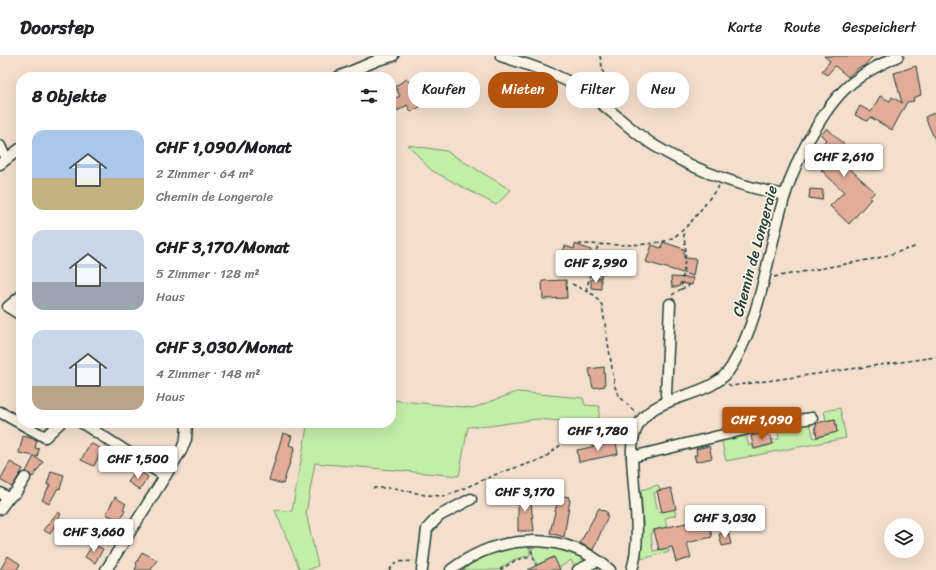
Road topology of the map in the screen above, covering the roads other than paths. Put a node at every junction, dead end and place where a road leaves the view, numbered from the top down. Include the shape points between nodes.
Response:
1 (394, 56) edge
2 (501, 56) edge
3 (898, 56) edge
4 (359, 72) edge
5 (0, 146) edge
6 (16, 152) edge
7 (3, 161) edge
8 (785, 195) junction
9 (16, 300) edge
10 (670, 304) road end
11 (16, 312) edge
12 (668, 402) junction
13 (0, 412) edge
14 (812, 418) dead end
15 (16, 421) edge
16 (29, 428) edge
17 (55, 428) edge
18 (90, 428) edge
19 (187, 428) edge
20 (632, 457) junction
21 (165, 476) junction
22 (25, 478) dead end
23 (4, 495) edge
24 (471, 499) dead end
25 (0, 509) edge
26 (597, 561) junction
27 (422, 567) edge
28 (108, 569) edge
29 (451, 570) edge
30 (578, 570) edge
31 (610, 570) edge
32 (632, 570) edge

1 - 4 street via 378,60
2 - 8 street via 566,81 582,90 655,146 724,180 752,189
3 - 8 street, Chemin de Longeraie via 856,79 834,102 812,132
5 - 7 street
6 - 7 street
8 - 12 street, Chemin de Longeraie via 757,307 732,367 721,380 711,386
9 - 11 street via 8,307
10 - 12 street via 666,394
12 - 20 street, Chemin de Longeraie via 642,418 632,441
13 - 15 street
14 - 20 street via 760,426
16 - 17 street via 46,437
18 - 21 street
19 - 21 street via 186,439
20 - 32 street via 637,534
21 - 28 street
22 - 23 street via 16,492
23 - 25 street
24 - 27 street via 439,516 426,528
26 - 29 street via 560,543 544,540 507,542 479,552
26 - 30 street
26 - 31 street

